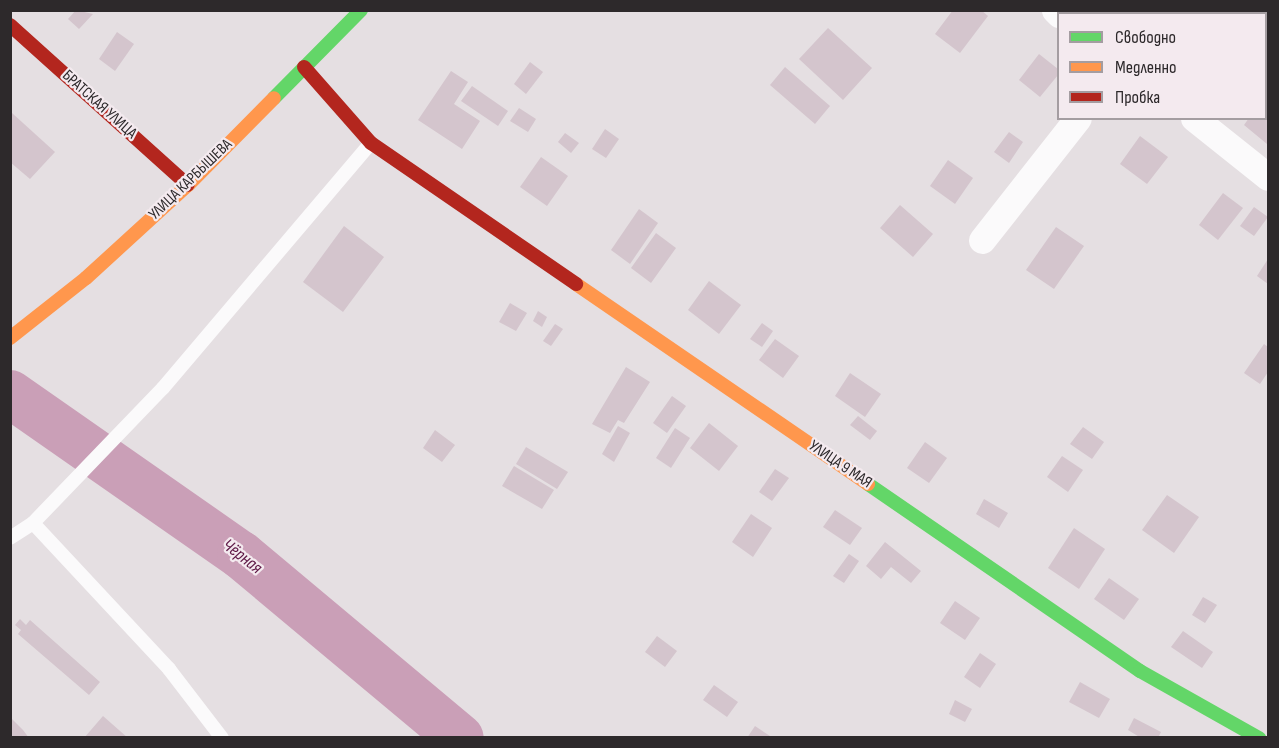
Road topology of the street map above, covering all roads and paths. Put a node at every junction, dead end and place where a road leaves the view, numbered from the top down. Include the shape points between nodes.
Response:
1 (361, 10) edge
2 (10, 25) edge
3 (304, 67) junction
4 (1076, 120) edge
5 (1197, 120) edge
6 (371, 142) junction
7 (1269, 177) edge
8 (188, 185) junction
9 (982, 240) dead end
10 (10, 338) edge
11 (33, 523) junction
12 (10, 538) edge
13 (222, 738) edge
14 (1259, 738) edge

1 - 3 street, УЛИЦА КАРБЫШЕВА
2 - 8 street, БРАТСКАЯ УЛИЦА
3 - 6 street, УЛИЦА 9 МАЯ
3 - 8 street, УЛИЦА КАРБЫШЕВА
4 - 9 street
5 - 7 street
6 - 11 lane via 163,388
6 - 14 street, УЛИЦА 9 МАЯ via 1140,671
8 - 10 street, УЛИЦА КАРБЫШЕВА via 86,278
11 - 12 lane
11 - 13 lane via 169,669

